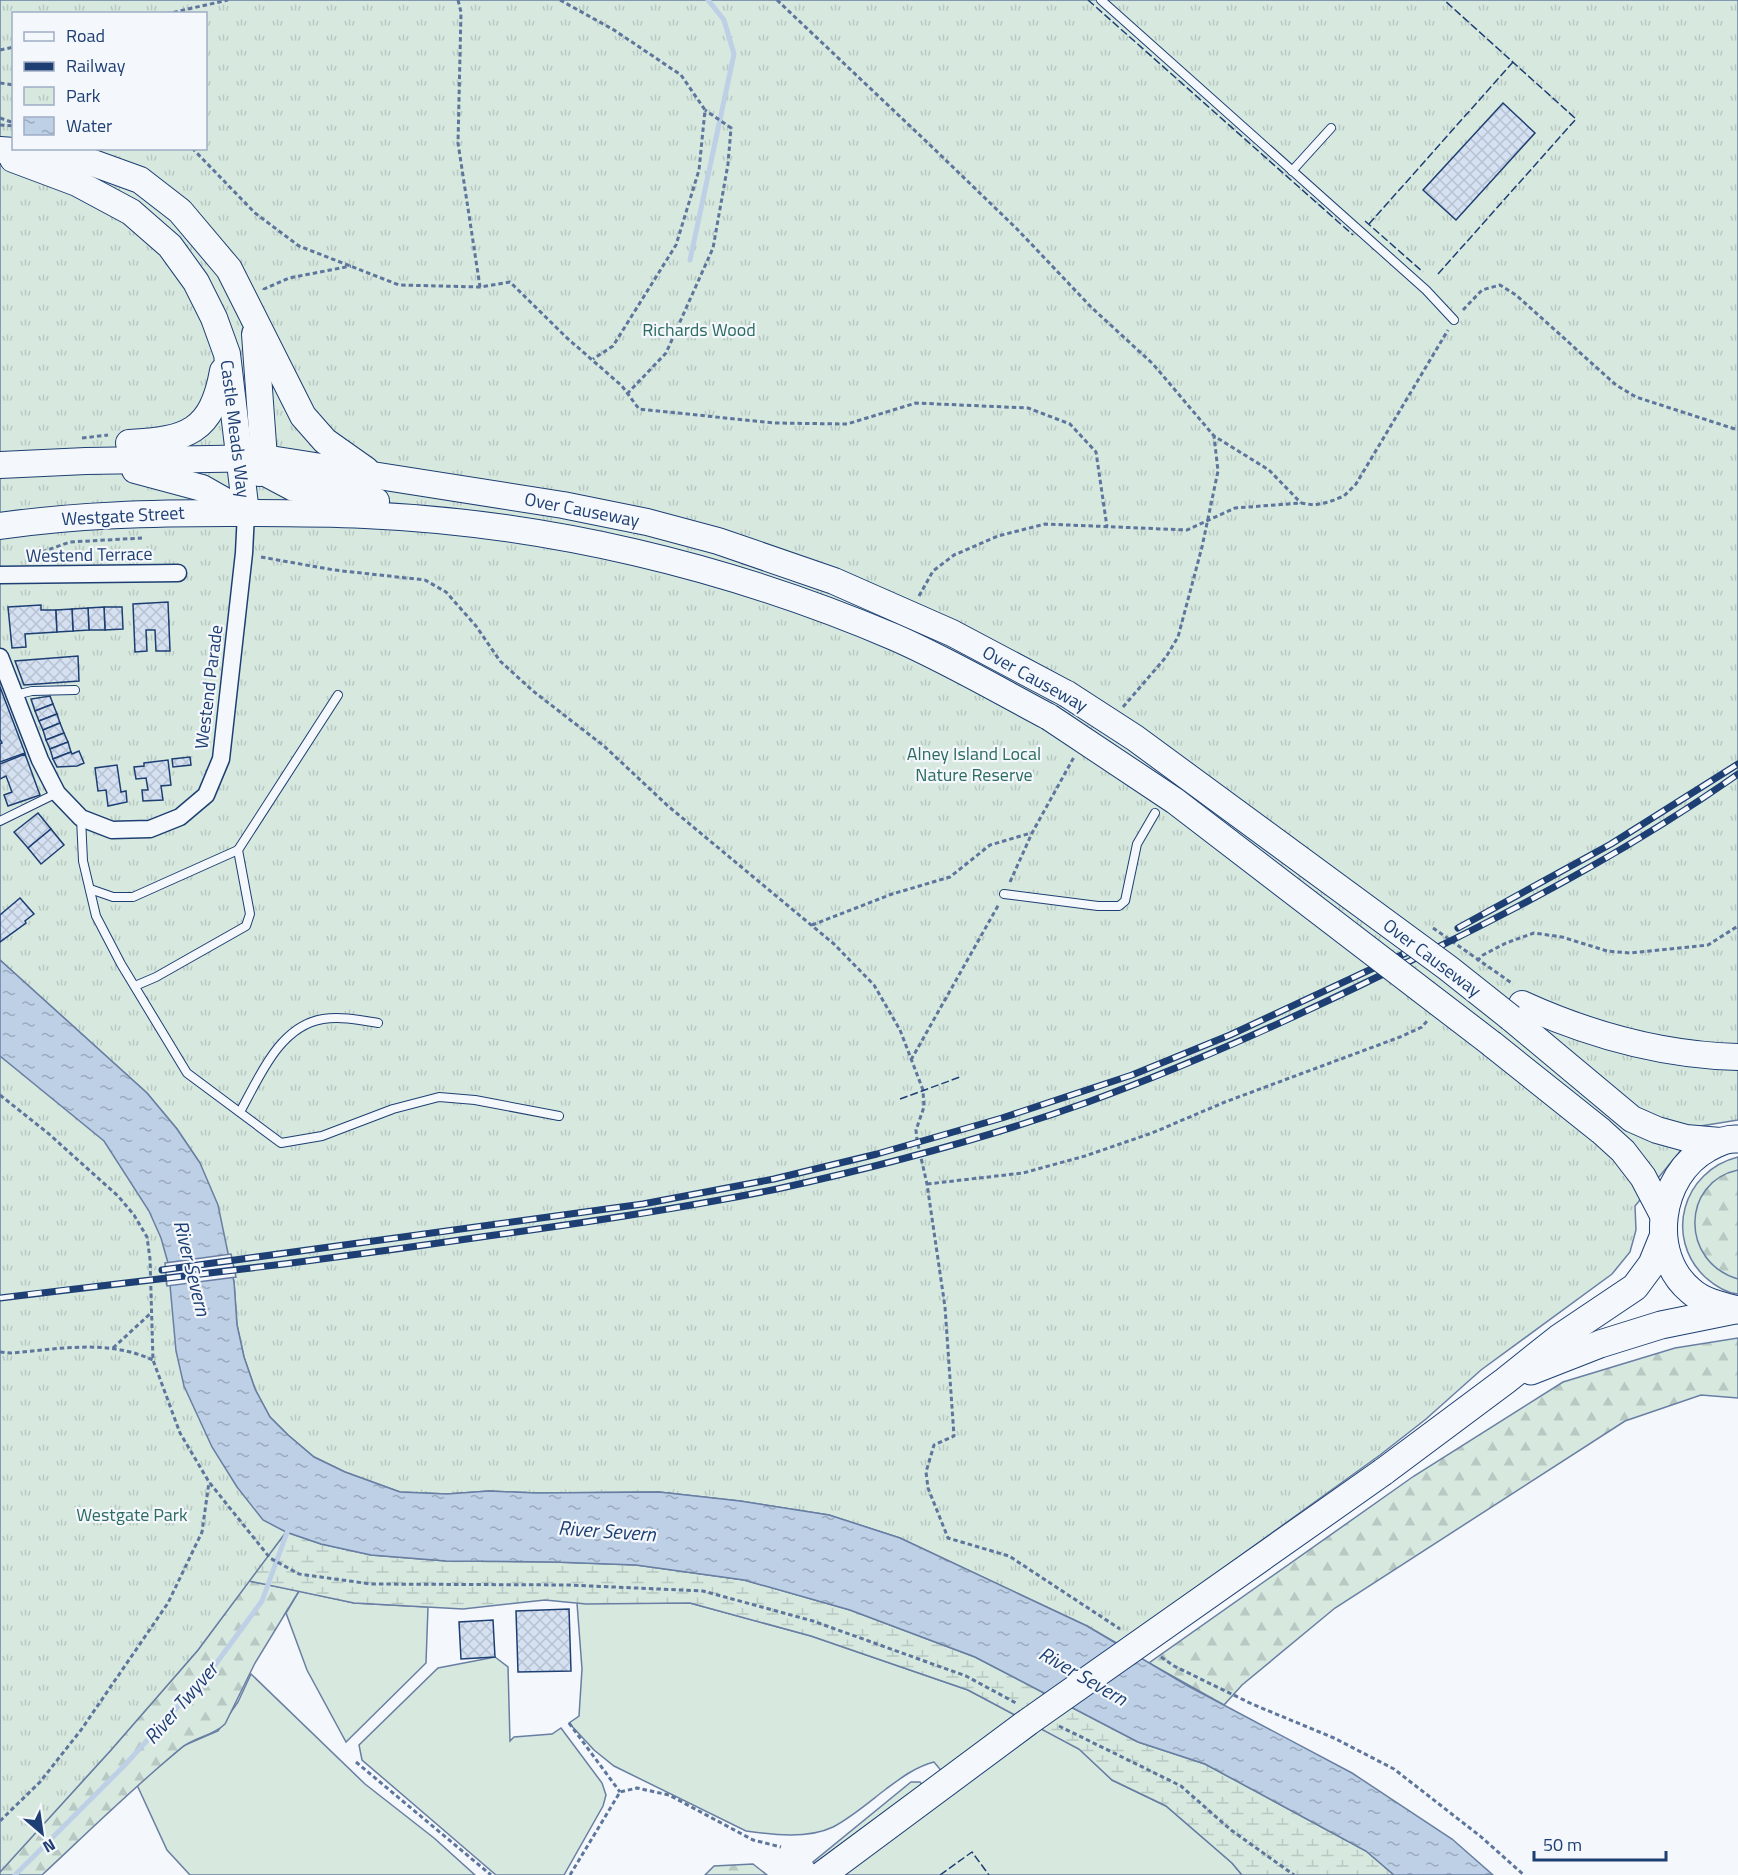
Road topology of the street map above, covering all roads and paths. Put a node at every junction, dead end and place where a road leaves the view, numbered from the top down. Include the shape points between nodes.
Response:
1 (228, 0) edge
2 (458, 0) edge
3 (560, 0) edge
4 (777, 0) edge
5 (1101, 0) edge
6 (175, 12) edge
7 (705, 110) junction
8 (1331, 128) dead end
9 (194, 150) edge
10 (0, 152) edge
11 (1292, 171) junction
12 (353, 266) junction
13 (480, 287) junction
14 (260, 306) junction
15 (1454, 320) junction
16 (227, 354) junction
17 (592, 360) junction
18 (627, 394) junction
19 (1738, 430) edge
20 (116, 435) dead end
21 (1214, 436) junction
22 (81, 450) junction
23 (238, 458) junction
24 (51, 462) junction
25 (262, 464) junction
26 (0, 465) edge
27 (371, 474) junction
28 (1301, 503) junction
29 (246, 513) junction
30 (1208, 519) junction
31 (0, 526) edge
32 (1107, 527) junction
33 (503, 528) junction
34 (147, 537) dead end
35 (244, 553) junction
36 (20, 559) dead end
37 (178, 573) dead end
38 (0, 575) edge
39 (908, 613) junction
40 (896, 638) junction
41 (0, 657) edge
42 (75, 690) dead end
43 (15, 695) junction
44 (338, 695) dead end
45 (1121, 708) dead end
46 (1076, 755) dead end
47 (57, 793) junction
48 (1155, 813) dead end
49 (81, 818) junction
50 (0, 821) edge
51 (1032, 832) junction
52 (238, 850) junction
53 (90, 889) junction
54 (1004, 894) junction
55 (812, 926) junction
56 (1738, 926) edge
57 (1475, 964) dead end
58 (135, 986) junction
59 (1516, 1011) junction
60 (1430, 1018) dead end
61 (378, 1023) dead end
62 (1738, 1057) edge
63 (911, 1060) junction
64 (0, 1095) edge
65 (240, 1112) junction
66 (559, 1116) dead end
67 (1732, 1139) edge
68 (927, 1184) junction
69 (1664, 1227) junction
70 (1738, 1310) edge
71 (151, 1313) junction
72 (113, 1348) junction
73 (0, 1352) edge
74 (153, 1360) junction
75 (1505, 1381) junction
76 (209, 1482) junction
77 (1129, 1635) dead end
78 (1156, 1653) dead end
79 (1017, 1704) dead end
80 (569, 1723) dead end
81 (1059, 1726) dead end
82 (356, 1762) dead end
83 (620, 1792) junction
84 (0, 1821) edge
85 (782, 1846) dead end
86 (491, 1875) edge
87 (570, 1875) edge
88 (822, 1875) edge
89 (1294, 1875) edge
90 (1524, 1875) edge

1 - 6 path
2 - 13 path via 458,143
3 - 7 path via 681,75
4 - 21 path via 1153,364
5 - 11 lane
7 - 17 path via 699,170 676,245 613,346
7 - 18 path via 730,128 728,164 713,248 666,353
8 - 11 lane
9 - 12 path via 255,213 299,246
10 - 14 main road, Castle Meads Way via 71,155 140,180 180,211
10 - 16 main road, Castle Meads Way via 78,183 131,212 155,232 196,282
11 - 15 lane via 1426,290
12 - 13 path via 399,285
12 - 14 path via 289,278 264,289
13 - 17 path via 510,282
14 - 25 main road, Castle Meads Way
14 - 27 main road, Castle Meads Way via 303,416 325,441
15 - 19 path via 1482,290 1500,285 1636,397
15 - 28 path via 1356,484 1344,496 1329,502
16 - 23 main road, Castle Meads Way
16 - 24 main road via 214,403 206,419 196,427 162,442 70,452
17 - 18 path
18 - 32 path via 639,409 774,423 847,424 916,403 1028,408 1070,424 1096,452
20 - 22 path
21 - 28 path via 1269,470
21 - 30 path via 1218,471
22 - 23 main road
22 - 24 main road
22 - 29 main road via 201,488
23 - 25 main road, Over Causeway
23 - 29 main road, Castle Meads Way
24 - 26 main road
25 - 27 main road, Over Causeway
25 - 29 main road, Castle Meads Way
25 - 33 main road via 294,488 470,516
27 - 39 main road, Over Causeway via 647,522 718,541 834,581
28 - 30 path via 1235,508
29 - 31 main road, Westgate Street via 89,516
29 - 33 main road, Over Causeway via 367,515
29 - 35 street, Westend Parade
30 - 32 path via 1187,530
30 - 45 path via 1178,637 1166,657
32 - 39 path via 1046,524 998,536 954,555 933,571
33 - 40 main road, Over Causeway via 558,536 711,572
34 - 36 path via 70,542
35 - 49 street, Westend Parade via 221,759 206,795 180,818 150,829 112,830
35 - 55 path via 300,565 425,580 446,592 500,661
37 - 38 street, Westend Terrace
39 - 40 main road
39 - 59 main road, Over Causeway, bridge via 1067,694 1135,738 1448,968 1487,985
40 - 69 main road, Over Causeway, bridge via 1049,717 1175,801 1492,1044 1623,1151 1643,1177
41 - 43 street, Westend Parade
42 - 43 lane
43 - 47 street, Westend Parade
44 - 52 lane
46 - 51 path
47 - 49 street, Westend Parade
47 - 50 lane
48 - 54 lane via 1137,844 1125,901 1119,906
49 - 53 lane via 83,861
51 - 54 path
51 - 55 path via 990,845 950,877 892,894
52 - 53 lane via 133,897 113,897
52 - 58 lane via 250,914 246,926
53 - 58 lane via 96,916
54 - 63 path
55 - 63 path via 874,985 900,1030
56 - 57 path via 1708,945 1630,952 1607,951 1534,933 1483,955
58 - 65 lane via 187,1073
59 - 62 main road via 1631,1043 1704,1056
59 - 67 main road via 1632,1119 1686,1138
60 - 68 path via 1422,1027 1400,1037 1085,1156 1023,1173
61 - 65 lane via 322,1019 301,1027 279,1046
63 - 68 path via 923,1090 924,1107 916,1130
64 - 71 path via 49,1134 134,1215 147,1237
65 - 66 lane via 281,1143 322,1136 393,1109 439,1097
67 - 69 highway via 1702,1151 1688,1163 1668,1197
68 - 77 path via 945,1307 954,1436 934,1445 926,1472 928,1488 948,1538 1009,1556
69 - 70 highway via 1670,1264 1679,1279 1692,1293
69 - 75 highway via 1652,1264 1635,1287 1559,1338
70 - 75 highway via 1661,1325
71 - 72 path
71 - 74 path
72 - 73 path
72 - 74 path via 134,1351
74 - 76 path via 180,1433
75 - 88 highway, bridge via 1383,1472 1028,1722
76 - 79 path via 270,1558 300,1574 371,1584 569,1584 703,1591 813,1621 966,1676
76 - 84 path via 201,1532 168,1603 81,1730 40,1782
78 - 90 path via 1174,1666 1394,1769
80 - 83 path
81 - 89 path via 1181,1786 1231,1830
82 - 86 path
83 - 85 path via 637,1788 669,1795 753,1840
83 - 87 path

